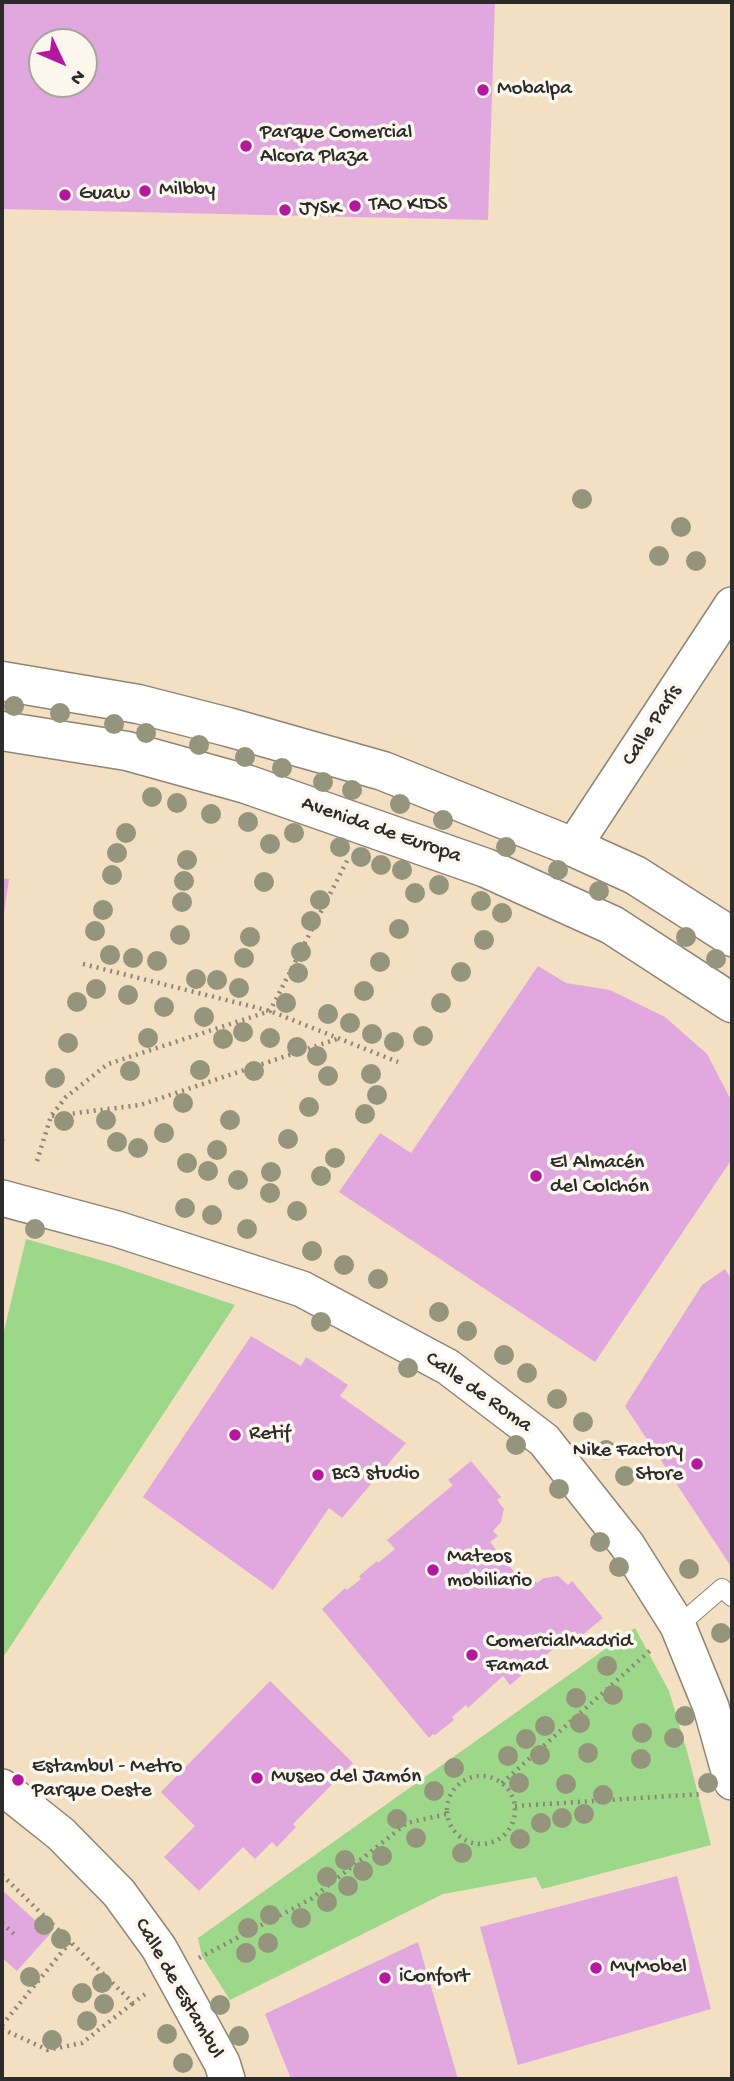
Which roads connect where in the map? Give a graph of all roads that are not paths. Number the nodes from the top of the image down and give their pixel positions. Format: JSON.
{"nodes":[{"id":1,"x":732,"y":606,"type":"edge"},
{"id":2,"x":2,"y":681,"type":"edge"},
{"id":3,"x":2,"y":731,"type":"edge"},
{"id":4,"x":573,"y":847,"type":"junction"},
{"id":5,"x":732,"y":937,"type":"edge"},
{"id":6,"x":732,"y":1003,"type":"edge"},
{"id":7,"x":2,"y":1198,"type":"edge"},
{"id":8,"x":732,"y":1597,"type":"edge"},
{"id":9,"x":666,"y":1636,"type":"junction"},
{"id":10,"x":2,"y":1787,"type":"edge"},
{"id":11,"x":719,"y":1788,"type":"edge"},
{"id":12,"x":227,"y":2079,"type":"edge"}],
"edges":[{"from":1,"to":4,"type":"street","name":"Calle París"},
{"from":2,"to":4,"type":"street"},
{"from":3,"to":6,"type":"street","name":"Avenida de Europa"},
{"from":4,"to":5,"type":"street"},
{"from":7,"to":9,"type":"street","name":"Calle de Roma"},
{"from":8,"to":9,"type":"lane"},
{"from":9,"to":11,"type":"street","name":"Calle de Roma"},
{"from":10,"to":12,"type":"street","name":"Calle de Estambul"}]}
